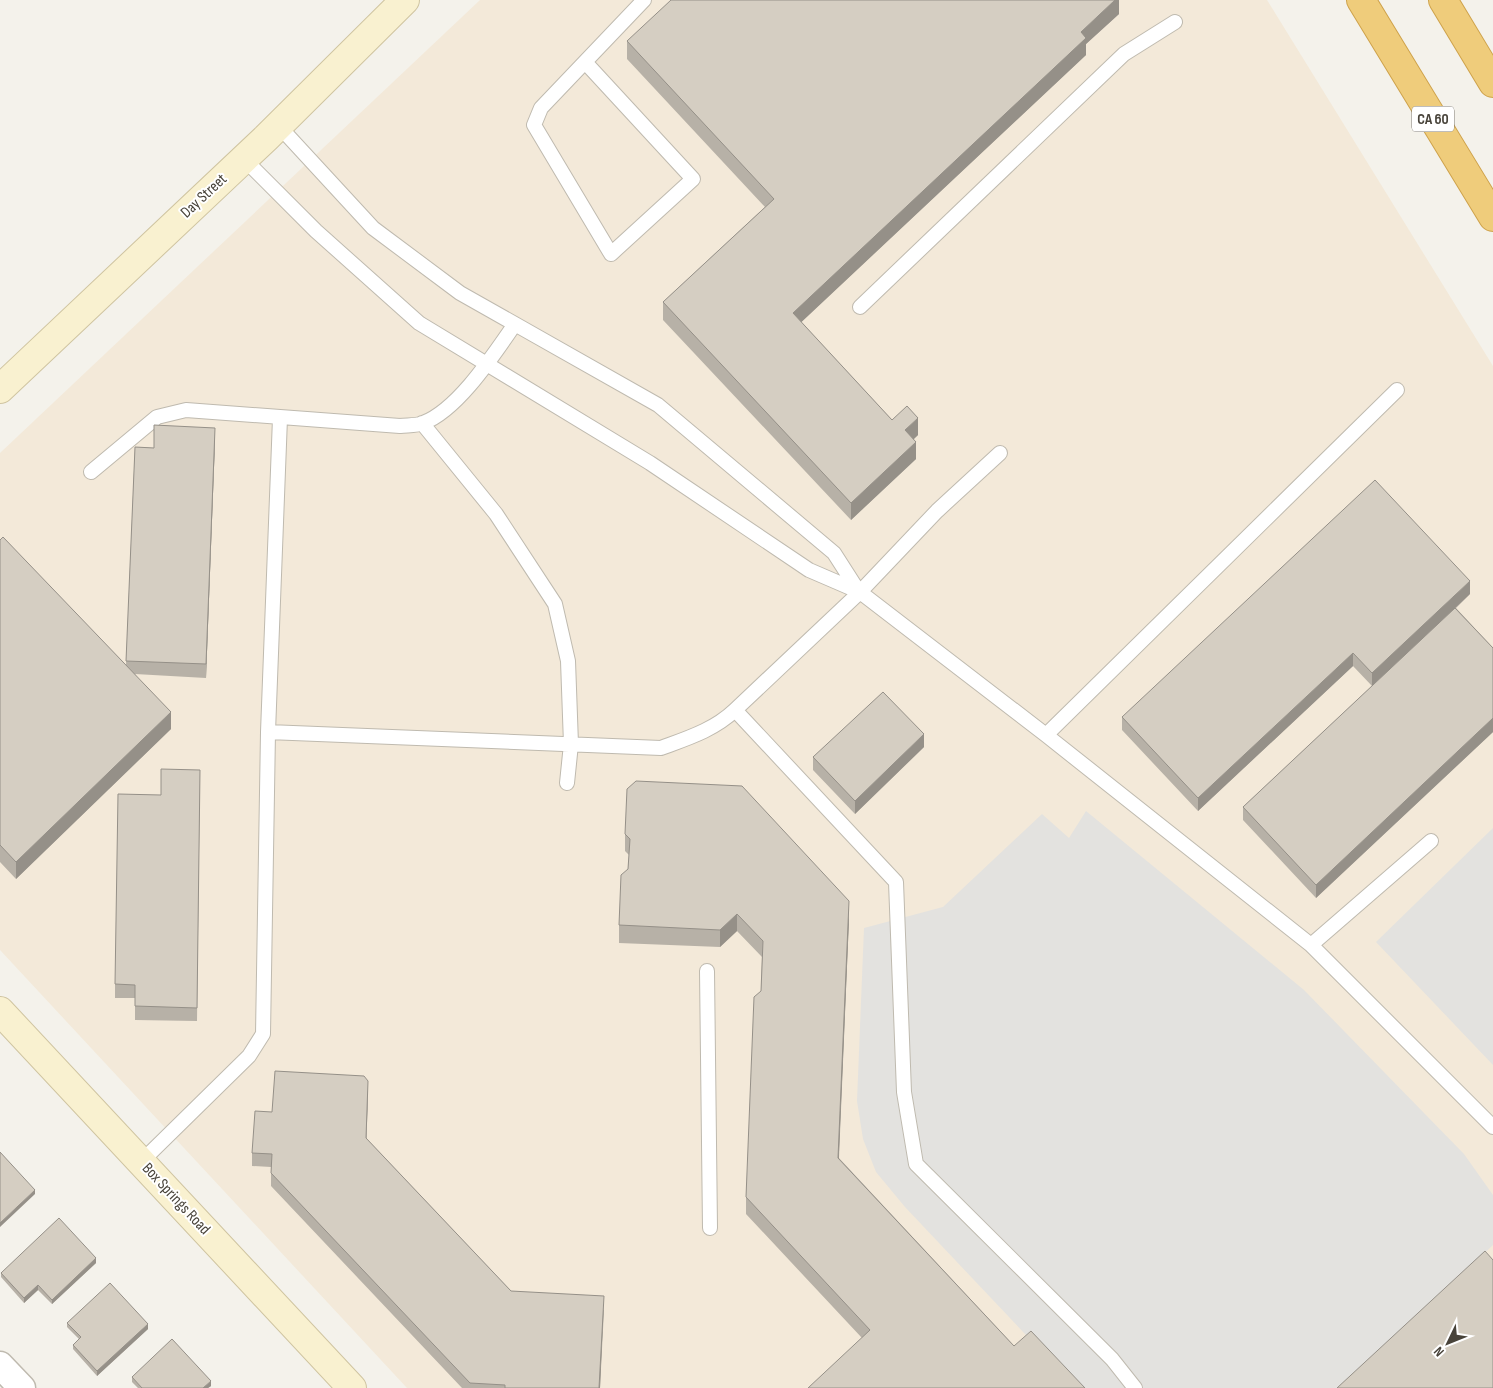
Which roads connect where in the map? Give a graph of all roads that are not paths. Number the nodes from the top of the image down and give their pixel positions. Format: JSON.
{"nodes":[{"id":1,"x":405,"y":0,"type":"edge"},
{"id":2,"x":644,"y":0,"type":"edge"},
{"id":3,"x":1361,"y":0,"type":"edge"},
{"id":4,"x":1443,"y":0,"type":"edge"},
{"id":5,"x":1175,"y":22,"type":"dead end"},
{"id":6,"x":585,"y":62,"type":"junction"},
{"id":7,"x":1493,"y":83,"type":"edge"},
{"id":8,"x":278,"y":126,"type":"junction"},
{"id":9,"x":244,"y":158,"type":"junction"},
{"id":10,"x":1493,"y":216,"type":"edge"},
{"id":11,"x":860,"y":307,"type":"dead end"},
{"id":12,"x":515,"y":324,"type":"junction"},
{"id":13,"x":486,"y":364,"type":"junction"},
{"id":14,"x":0,"y":389,"type":"edge"},
{"id":15,"x":1397,"y":390,"type":"dead end"},
{"id":16,"x":280,"y":418,"type":"junction"},
{"id":17,"x":422,"y":424,"type":"junction"},
{"id":18,"x":1000,"y":453,"type":"dead end"},
{"id":19,"x":91,"y":472,"type":"dead end"},
{"id":20,"x":860,"y":592,"type":"junction"},
{"id":21,"x":735,"y":710,"type":"junction"},
{"id":22,"x":268,"y":732,"type":"junction"},
{"id":23,"x":1046,"y":735,"type":"junction"},
{"id":24,"x":571,"y":744,"type":"junction"},
{"id":25,"x":567,"y":783,"type":"dead end"},
{"id":26,"x":1431,"y":841,"type":"dead end"},
{"id":27,"x":1311,"y":945,"type":"junction"},
{"id":28,"x":707,"y":970,"type":"dead end"},
{"id":29,"x":0,"y":1011,"type":"edge"},
{"id":30,"x":1493,"y":1127,"type":"edge"},
{"id":31,"x":141,"y":1162,"type":"junction"},
{"id":32,"x":710,"y":1228,"type":"dead end"},
{"id":33,"x":0,"y":1365,"type":"edge"},
{"id":34,"x":22,"y":1388,"type":"edge"},
{"id":35,"x":352,"y":1388,"type":"edge"},
{"id":36,"x":1135,"y":1388,"type":"edge"}],
"edges":[{"from":1,"to":8,"type":"main road","name":"Day Street"},
{"from":2,"to":6,"type":"lane"},
{"from":3,"to":10,"type":"highway","number":"CA 60"},
{"from":4,"to":7,"type":"highway"},
{"from":5,"to":11,"type":"lane"},
{"from":6,"to":6,"type":"lane"},
{"from":8,"to":9,"type":"main road","name":"Day Street"},
{"from":8,"to":12,"type":"lane"},
{"from":9,"to":13,"type":"lane"},
{"from":9,"to":14,"type":"main road","name":"Day Street"},
{"from":12,"to":13,"type":"lane"},
{"from":12,"to":20,"type":"lane"},
{"from":13,"to":17,"type":"lane"},
{"from":13,"to":20,"type":"lane"},
{"from":15,"to":23,"type":"lane"},
{"from":16,"to":17,"type":"lane"},
{"from":16,"to":19,"type":"lane"},
{"from":16,"to":22,"type":"lane"},
{"from":17,"to":24,"type":"lane"},
{"from":18,"to":20,"type":"lane"},
{"from":20,"to":21,"type":"lane"},
{"from":20,"to":23,"type":"lane"},
{"from":21,"to":24,"type":"lane"},
{"from":21,"to":36,"type":"lane"},
{"from":22,"to":24,"type":"lane"},
{"from":22,"to":31,"type":"lane"},
{"from":23,"to":27,"type":"lane"},
{"from":24,"to":25,"type":"lane"},
{"from":26,"to":27,"type":"lane"},
{"from":27,"to":30,"type":"lane"},
{"from":28,"to":32,"type":"lane"},
{"from":29,"to":31,"type":"main road","name":"Box Springs Road"},
{"from":31,"to":35,"type":"main road","name":"Box Springs Road"},
{"from":33,"to":34,"type":"street"}]}
